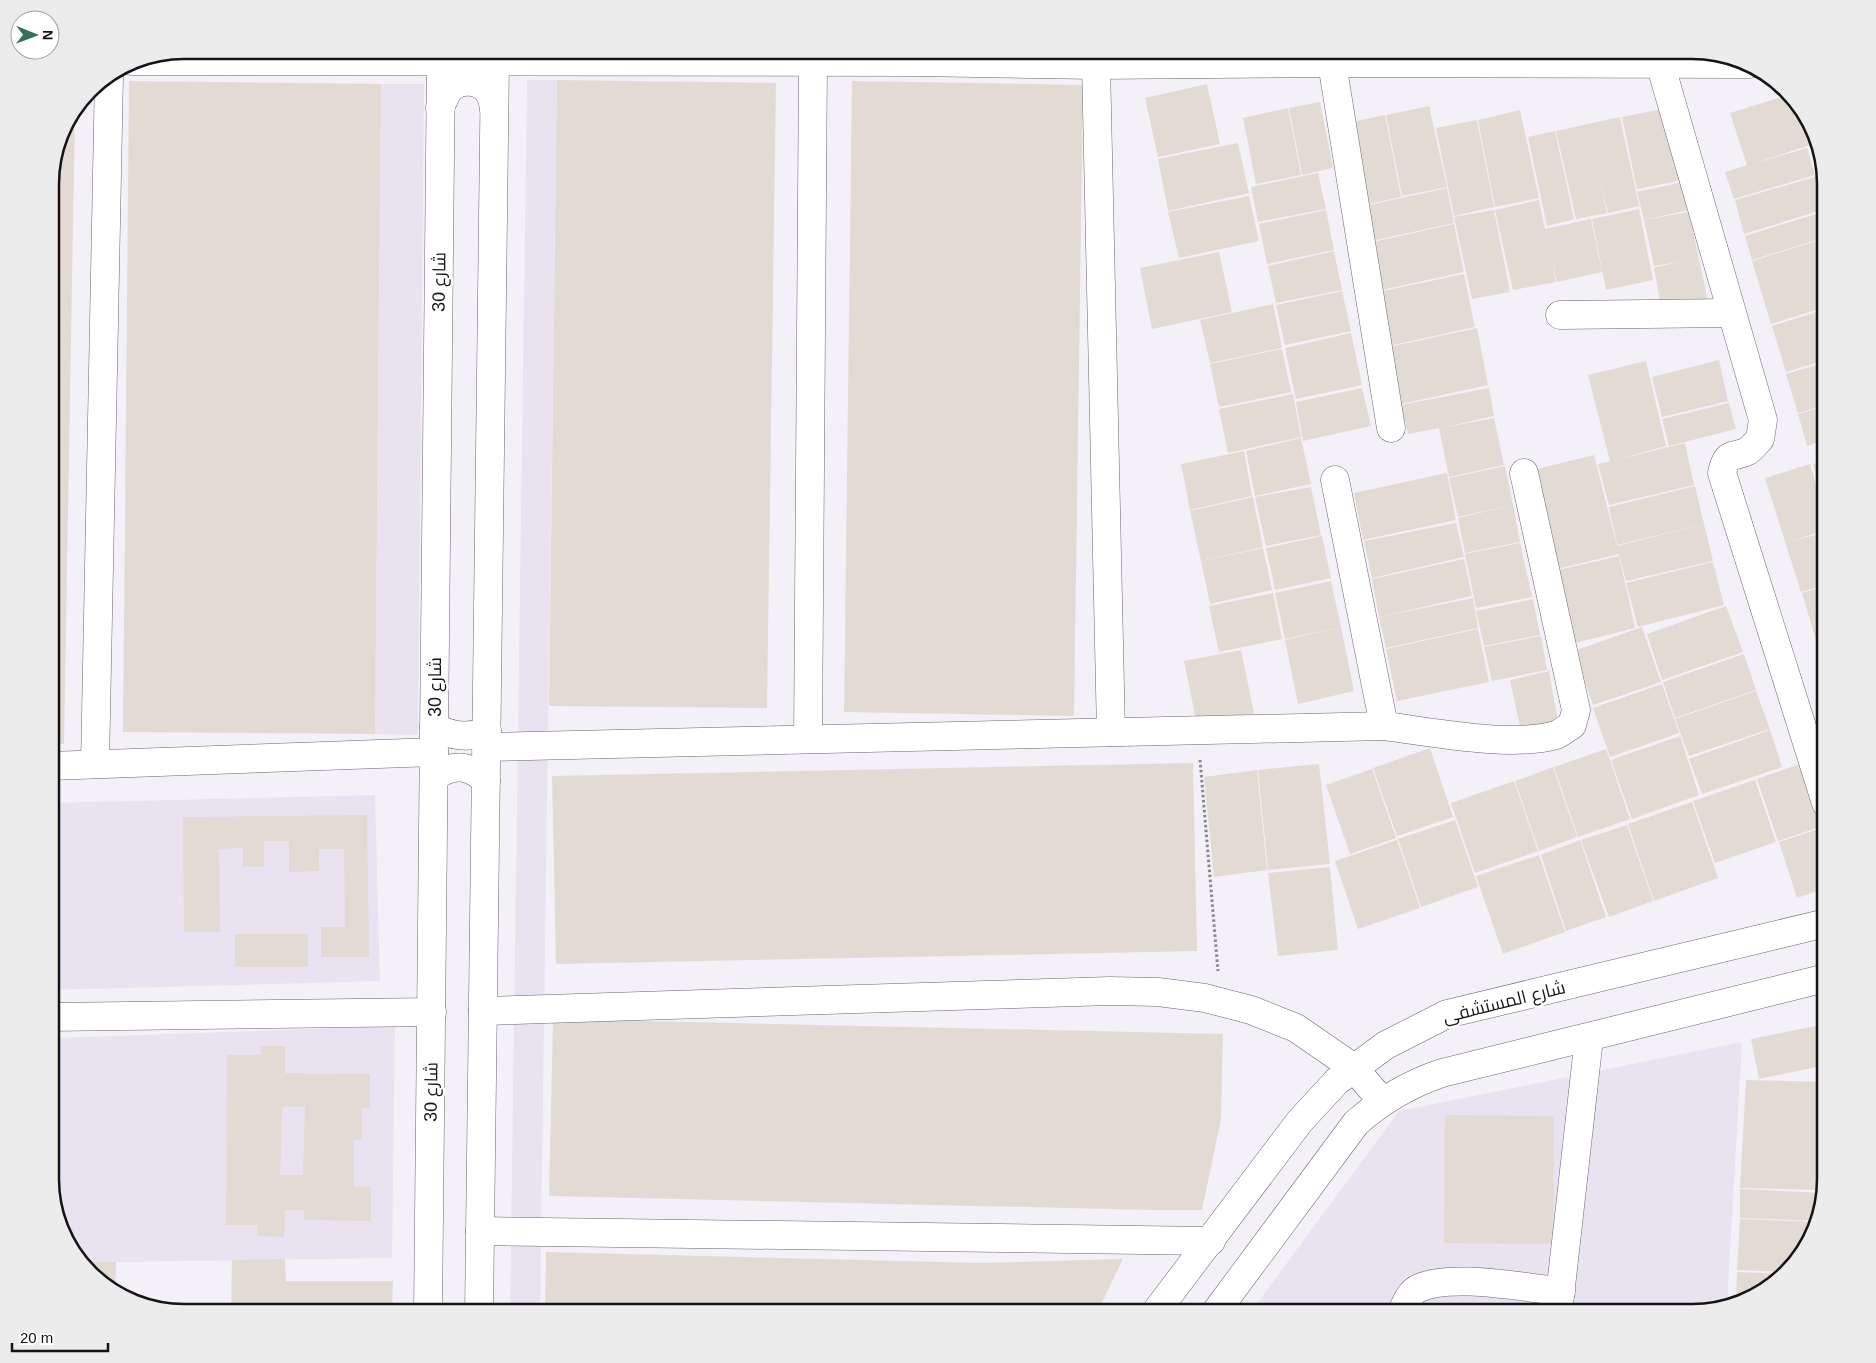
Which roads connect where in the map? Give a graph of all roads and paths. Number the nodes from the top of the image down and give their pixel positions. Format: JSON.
{"nodes":[{"id":1,"x":564,"y":59,"type":"edge"},
{"id":2,"x":741,"y":59,"type":"edge"},
{"id":3,"x":873,"y":59,"type":"edge"},
{"id":4,"x":987,"y":59,"type":"edge"},
{"id":5,"x":1502,"y":59,"type":"edge"},
{"id":6,"x":1611,"y":59,"type":"edge"},
{"id":7,"x":166,"y":60,"type":"edge"},
{"id":8,"x":441,"y":61,"type":"junction"},
{"id":9,"x":494,"y":61,"type":"junction"},
{"id":10,"x":813,"y":62,"type":"junction"},
{"id":11,"x":1332,"y":63,"type":"junction"},
{"id":12,"x":1660,"y":63,"type":"junction"},
{"id":13,"x":1728,"y":64,"type":"edge"},
{"id":14,"x":1096,"y":65,"type":"junction"},
{"id":15,"x":109,"y":83,"type":"edge"},
{"id":16,"x":440,"y":108,"type":"junction"},
{"id":17,"x":494,"y":109,"type":"junction"},
{"id":18,"x":1732,"y":313,"type":"junction"},
{"id":19,"x":1560,"y":315,"type":"dead end"},
{"id":20,"x":1392,"y":428,"type":"dead end"},
{"id":21,"x":1524,"y":473,"type":"dead end"},
{"id":22,"x":1335,"y":480,"type":"dead end"},
{"id":23,"x":1384,"y":726,"type":"junction"},
{"id":24,"x":1197,"y":730,"type":"junction"},
{"id":25,"x":1112,"y":732,"type":"junction"},
{"id":26,"x":486,"y":739,"type":"junction"},
{"id":27,"x":808,"y":739,"type":"junction"},
{"id":28,"x":434,"y":753,"type":"junction"},
{"id":29,"x":95,"y":764,"type":"junction"},
{"id":30,"x":59,"y":766,"type":"edge"},
{"id":31,"x":1817,"y":774,"type":"edge"},
{"id":32,"x":486,"y":781,"type":"junction"},
{"id":33,"x":1817,"y":925,"type":"edge"},
{"id":34,"x":1817,"y":980,"type":"edge"},
{"id":35,"x":1221,"y":1003,"type":"junction"},
{"id":36,"x":483,"y":1010,"type":"junction"},
{"id":37,"x":432,"y":1012,"type":"junction"},
{"id":38,"x":59,"y":1017,"type":"edge"},
{"id":39,"x":1590,"y":1038,"type":"junction"},
{"id":40,"x":1354,"y":1068,"type":"junction"},
{"id":41,"x":1382,"y":1101,"type":"junction"},
{"id":42,"x":480,"y":1230,"type":"junction"},
{"id":43,"x":1211,"y":1241,"type":"junction"},
{"id":44,"x":1560,"y":1302,"type":"edge"},
{"id":45,"x":428,"y":1304,"type":"edge"},
{"id":46,"x":479,"y":1304,"type":"edge"},
{"id":47,"x":1162,"y":1304,"type":"edge"},
{"id":48,"x":1222,"y":1304,"type":"edge"},
{"id":49,"x":1405,"y":1304,"type":"edge"}],
"edges":[{"from":1,"to":9,"type":"street"},
{"from":2,"to":10,"type":"street"},
{"from":3,"to":10,"type":"street"},
{"from":4,"to":14,"type":"street"},
{"from":5,"to":11,"type":"street"},
{"from":6,"to":12,"type":"street"},
{"from":7,"to":8,"type":"street"},
{"from":8,"to":9,"type":"street"},
{"from":8,"to":16,"type":"street","name":"شارع 30"},
{"from":9,"to":17,"type":"street"},
{"from":10,"to":27,"type":"street"},
{"from":11,"to":14,"type":"street"},
{"from":11,"to":20,"type":"street"},
{"from":12,"to":13,"type":"street"},
{"from":12,"to":18,"type":"street"},
{"from":14,"to":25,"type":"street"},
{"from":15,"to":29,"type":"street"},
{"from":16,"to":17,"type":"street"},
{"from":16,"to":28,"type":"street","name":"شارع 30"},
{"from":17,"to":26,"type":"street"},
{"from":18,"to":19,"type":"street"},
{"from":18,"to":31,"type":"street"},
{"from":21,"to":23,"type":"street"},
{"from":22,"to":23,"type":"street"},
{"from":23,"to":24,"type":"street"},
{"from":24,"to":25,"type":"street"},
{"from":24,"to":35,"type":"path"},
{"from":25,"to":27,"type":"street"},
{"from":26,"to":27,"type":"street"},
{"from":26,"to":28,"type":"street"},
{"from":26,"to":32,"type":"street"},
{"from":28,"to":29,"type":"street"},
{"from":28,"to":32,"type":"street"},
{"from":28,"to":37,"type":"street","name":"شارع 30"},
{"from":29,"to":30,"type":"street"},
{"from":32,"to":36,"type":"street"},
{"from":33,"to":40,"type":"street","name":"شارع المستشفى"},
{"from":34,"to":39,"type":"street"},
{"from":35,"to":36,"type":"street"},
{"from":35,"to":40,"type":"street"},
{"from":36,"to":42,"type":"street"},
{"from":37,"to":38,"type":"street"},
{"from":37,"to":45,"type":"street","name":"شارع 30"},
{"from":39,"to":41,"type":"street"},
{"from":39,"to":44,"type":"street"},
{"from":40,"to":41,"type":"street"},
{"from":40,"to":43,"type":"street","name":"شارع المستشفى"},
{"from":41,"to":48,"type":"street"},
{"from":42,"to":43,"type":"street"},
{"from":42,"to":46,"type":"street"},
{"from":43,"to":47,"type":"street","name":"شارع المستشفى"},
{"from":44,"to":49,"type":"street"}]}
